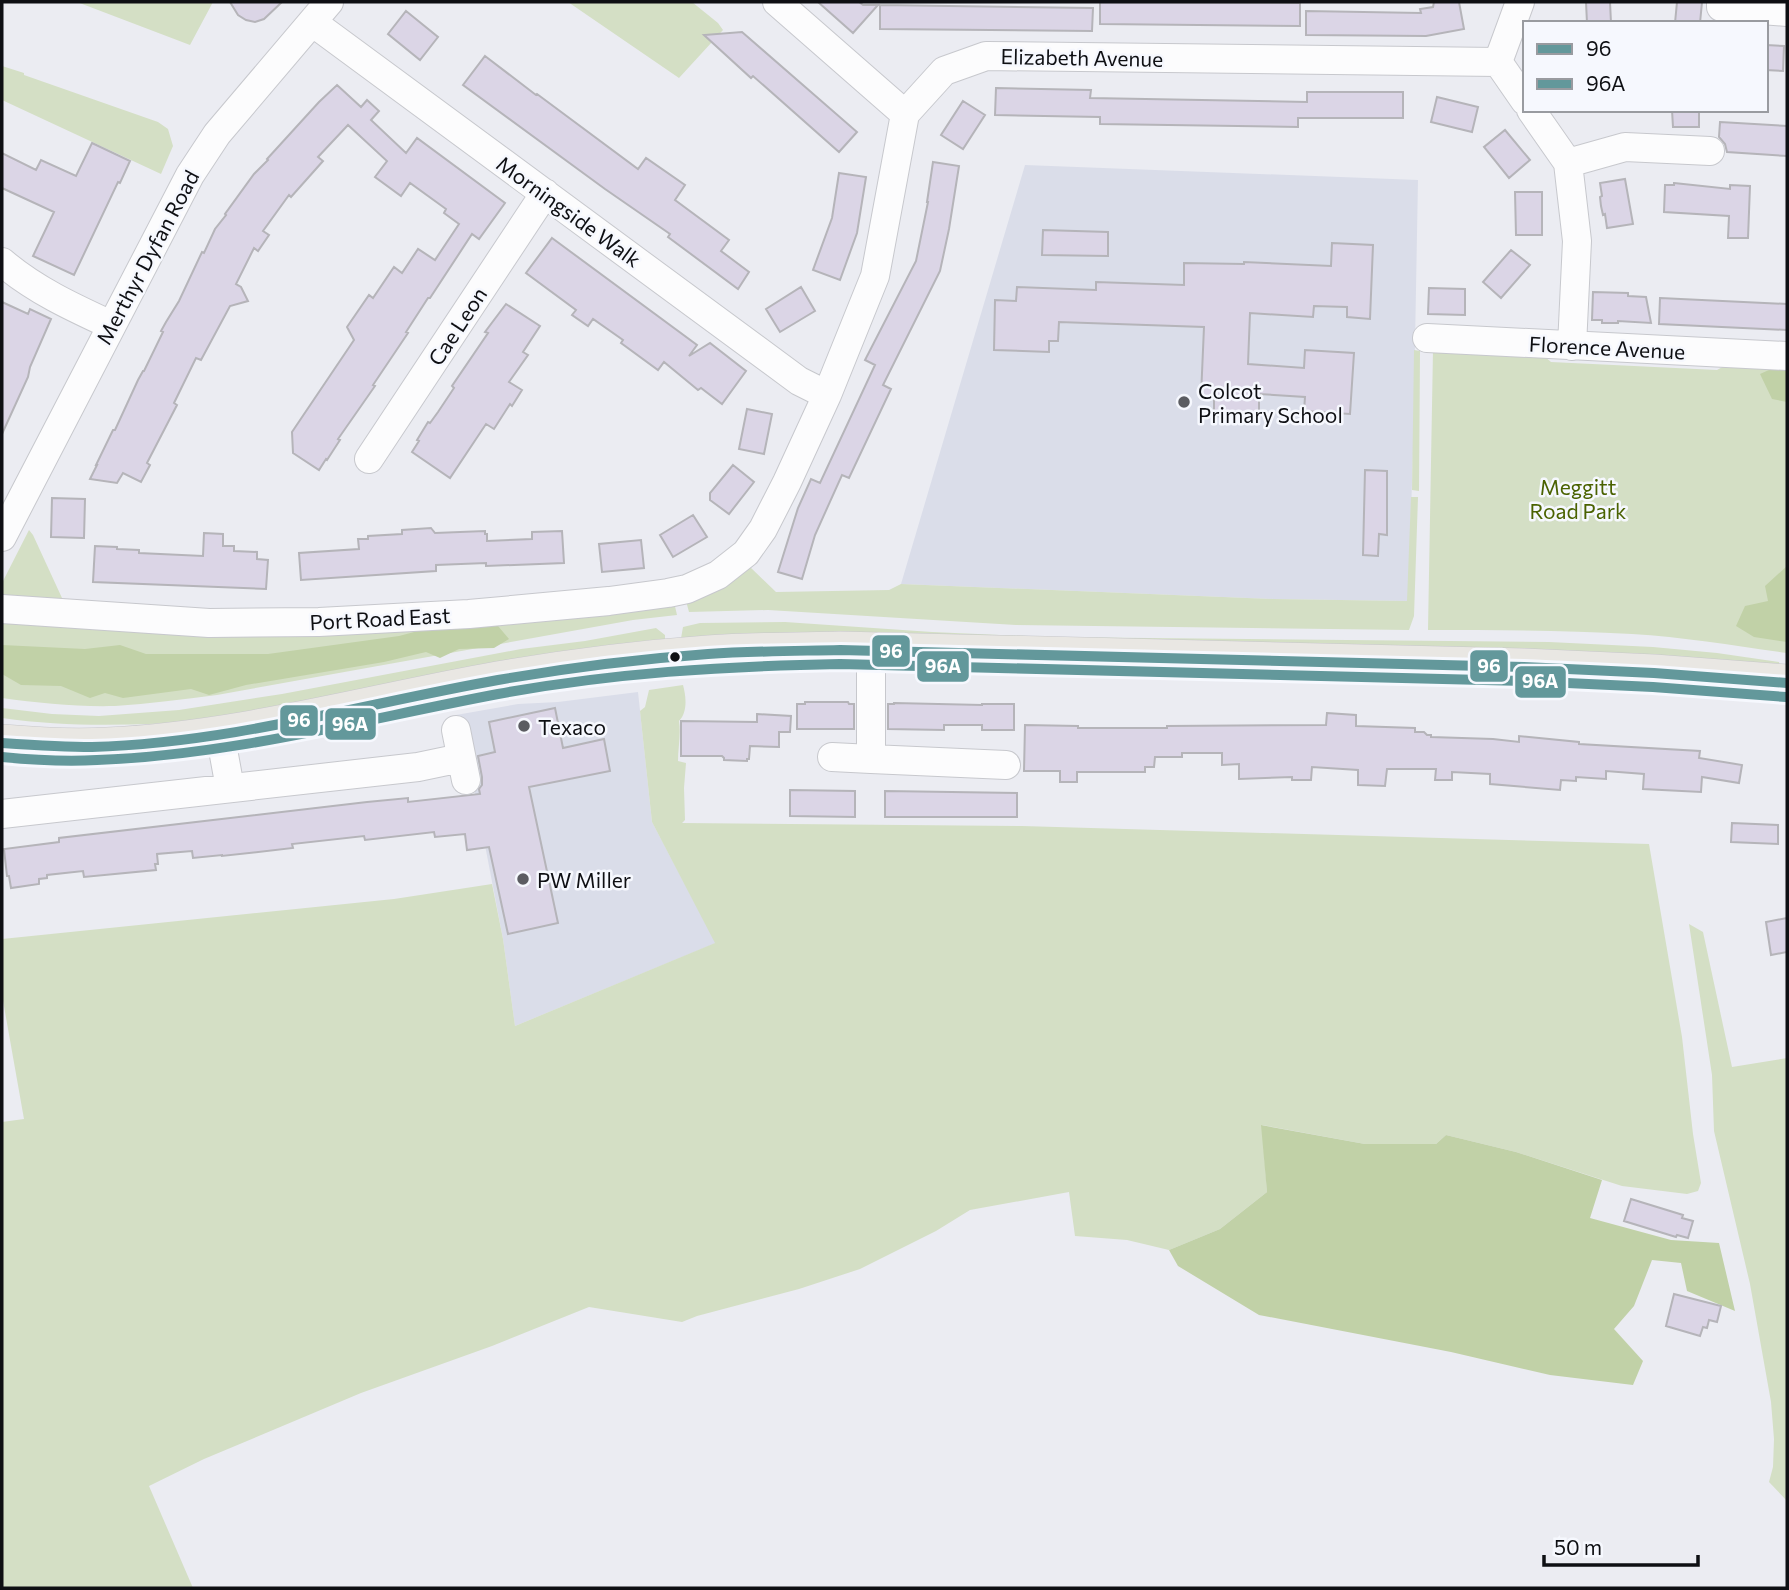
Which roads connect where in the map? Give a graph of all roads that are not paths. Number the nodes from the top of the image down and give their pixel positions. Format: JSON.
{"nodes":[{"id":1,"x":777,"y":2,"type":"edge"},
{"id":2,"x":1521,"y":2,"type":"edge"},
{"id":3,"x":1721,"y":2,"type":"edge"},
{"id":4,"x":321,"y":12,"type":"edge"},
{"id":5,"x":1787,"y":12,"type":"edge"},
{"id":6,"x":1498,"y":62,"type":"junction"},
{"id":7,"x":1523,"y":98,"type":"edge"},
{"id":8,"x":1532,"y":112,"type":"edge"},
{"id":9,"x":905,"y":114,"type":"junction"},
{"id":10,"x":1710,"y":151,"type":"dead end"},
{"id":11,"x":1567,"y":163,"type":"junction"},
{"id":12,"x":545,"y":192,"type":"junction"},
{"id":13,"x":2,"y":262,"type":"edge"},
{"id":14,"x":111,"y":325,"type":"junction"},
{"id":15,"x":1427,"y":338,"type":"dead end"},
{"id":16,"x":1572,"y":346,"type":"junction"},
{"id":17,"x":1787,"y":356,"type":"edge"},
{"id":18,"x":827,"y":395,"type":"junction"},
{"id":19,"x":369,"y":459,"type":"dead end"},
{"id":20,"x":2,"y":537,"type":"edge"},
{"id":21,"x":2,"y":608,"type":"edge"},
{"id":22,"x":871,"y":651,"type":"junction"},
{"id":23,"x":1787,"y":682,"type":"edge"},
{"id":24,"x":456,"y":730,"type":"dead end"},
{"id":25,"x":220,"y":733,"type":"junction"},
{"id":26,"x":2,"y":743,"type":"edge"},
{"id":27,"x":832,"y":757,"type":"dead end"},
{"id":28,"x":993,"y":758,"type":"dead end"},
{"id":29,"x":871,"y":759,"type":"junction"},
{"id":30,"x":230,"y":788,"type":"junction"},
{"id":31,"x":2,"y":814,"type":"edge"}],
"edges":[{"from":1,"to":9,"type":"street"},
{"from":2,"to":6,"type":"street"},
{"from":3,"to":5,"type":"street"},
{"from":4,"to":12,"type":"street","name":"Morningside Walk"},
{"from":4,"to":14,"type":"street","name":"Merthyr Dyfan Road"},
{"from":6,"to":7,"type":"street"},
{"from":6,"to":9,"type":"street","name":"Elizabeth Avenue"},
{"from":8,"to":11,"type":"street"},
{"from":9,"to":18,"type":"street"},
{"from":10,"to":11,"type":"street"},
{"from":11,"to":16,"type":"street"},
{"from":12,"to":18,"type":"street","name":"Morningside Walk"},
{"from":12,"to":19,"type":"street","name":"Cae Leon"},
{"from":13,"to":14,"type":"street"},
{"from":14,"to":20,"type":"street","name":"Merthyr Dyfan Road"},
{"from":15,"to":16,"type":"street","name":"Florence Avenue"},
{"from":16,"to":17,"type":"street","name":"Florence Avenue"},
{"from":18,"to":21,"type":"street","name":"Port Road East"},
{"from":22,"to":23,"type":"main road"},
{"from":22,"to":25,"type":"main road"},
{"from":22,"to":29,"type":"street"},
{"from":24,"to":30,"type":"street"},
{"from":25,"to":26,"type":"main road"},
{"from":25,"to":30,"type":"street"},
{"from":27,"to":29,"type":"street"},
{"from":28,"to":29,"type":"street"},
{"from":30,"to":31,"type":"street"}]}
